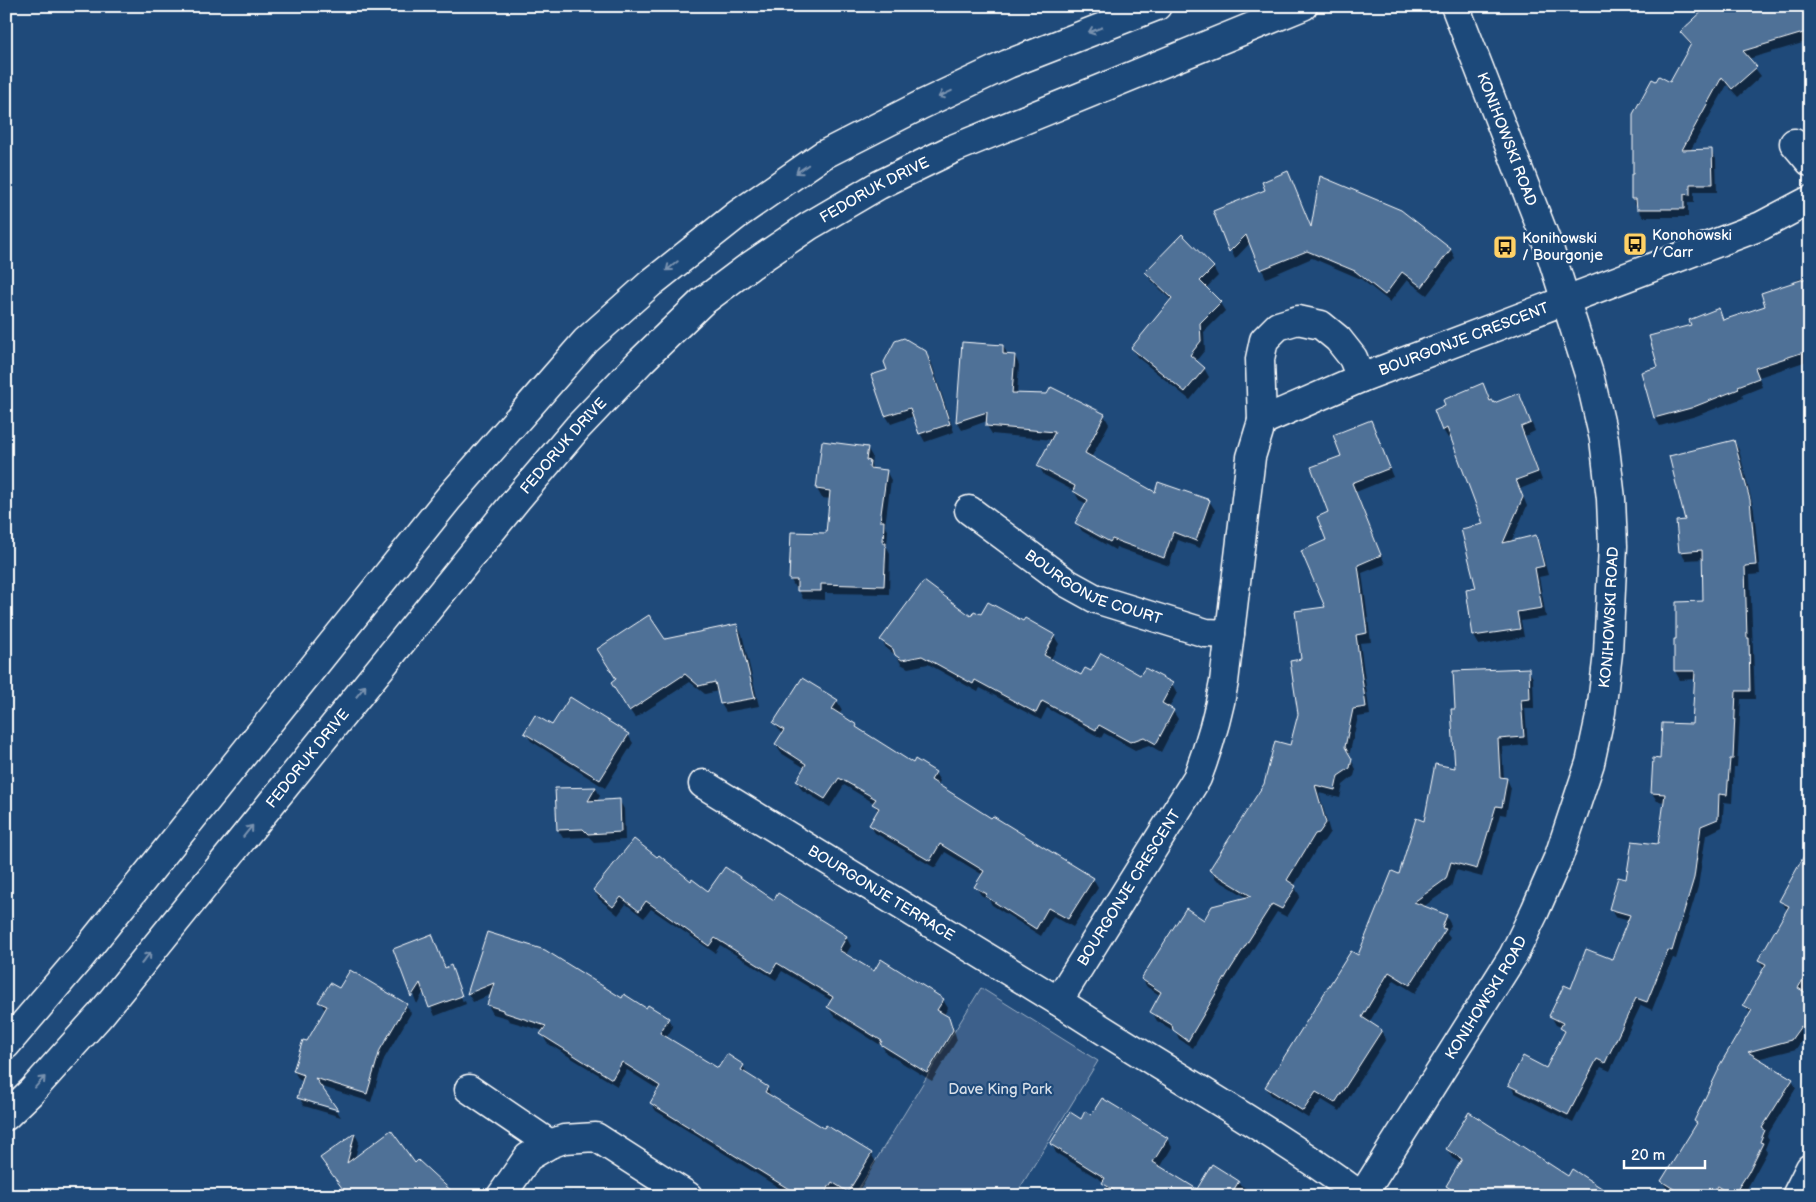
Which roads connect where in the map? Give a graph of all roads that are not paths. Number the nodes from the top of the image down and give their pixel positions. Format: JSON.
{"nodes":[{"id":1,"x":1157,"y":6,"type":"edge"},
{"id":2,"x":1303,"y":6,"type":"edge"},
{"id":3,"x":1455,"y":6,"type":"edge"},
{"id":4,"x":1810,"y":200,"type":"edge"},
{"id":5,"x":1565,"y":301,"type":"junction"},
{"id":6,"x":1361,"y":378,"type":"junction"},
{"id":7,"x":1262,"y":421,"type":"junction"},
{"id":8,"x":969,"y":510,"type":"dead end"},
{"id":9,"x":1230,"y":634,"type":"junction"},
{"id":10,"x":704,"y":784,"type":"dead end"},
{"id":11,"x":1058,"y":1001,"type":"junction"},
{"id":12,"x":6,"y":1045,"type":"edge"},
{"id":13,"x":469,"y":1089,"type":"dead end"},
{"id":14,"x":6,"y":1116,"type":"edge"},
{"id":15,"x":550,"y":1144,"type":"junction"},
{"id":16,"x":1810,"y":1168,"type":"edge"},
{"id":17,"x":501,"y":1196,"type":"edge"},
{"id":18,"x":688,"y":1196,"type":"edge"},
{"id":19,"x":1361,"y":1196,"type":"edge"},
{"id":20,"x":1796,"y":1196,"type":"edge"}],
"edges":[{"from":1,"to":12,"type":"street","one_way":true},
{"from":14,"to":2,"type":"street","name":"FEDORUK DRIVE","one_way":true},
{"from":3,"to":5,"type":"street","name":"KONIHOWSKI ROAD"},
{"from":4,"to":5,"type":"street","name":"BOURGONJE CRESCENT"},
{"from":5,"to":6,"type":"street","name":"BOURGONJE CRESCENT"},
{"from":5,"to":19,"type":"street","name":"KONIHOWSKI ROAD"},
{"from":6,"to":7,"type":"street","name":"BOURGONJE CRESCENT"},
{"from":6,"to":7,"type":"street","name":"BOURGONJE CRESCENT"},
{"from":7,"to":9,"type":"street","name":"BOURGONJE CRESCENT"},
{"from":8,"to":9,"type":"street","name":"BOURGONJE COURT"},
{"from":9,"to":11,"type":"street","name":"BOURGONJE CRESCENT"},
{"from":10,"to":11,"type":"street","name":"BOURGONJE TERRACE"},
{"from":11,"to":19,"type":"street"},
{"from":13,"to":15,"type":"street"},
{"from":15,"to":17,"type":"street"},
{"from":15,"to":18,"type":"street"},
{"from":16,"to":20,"type":"street"}]}
